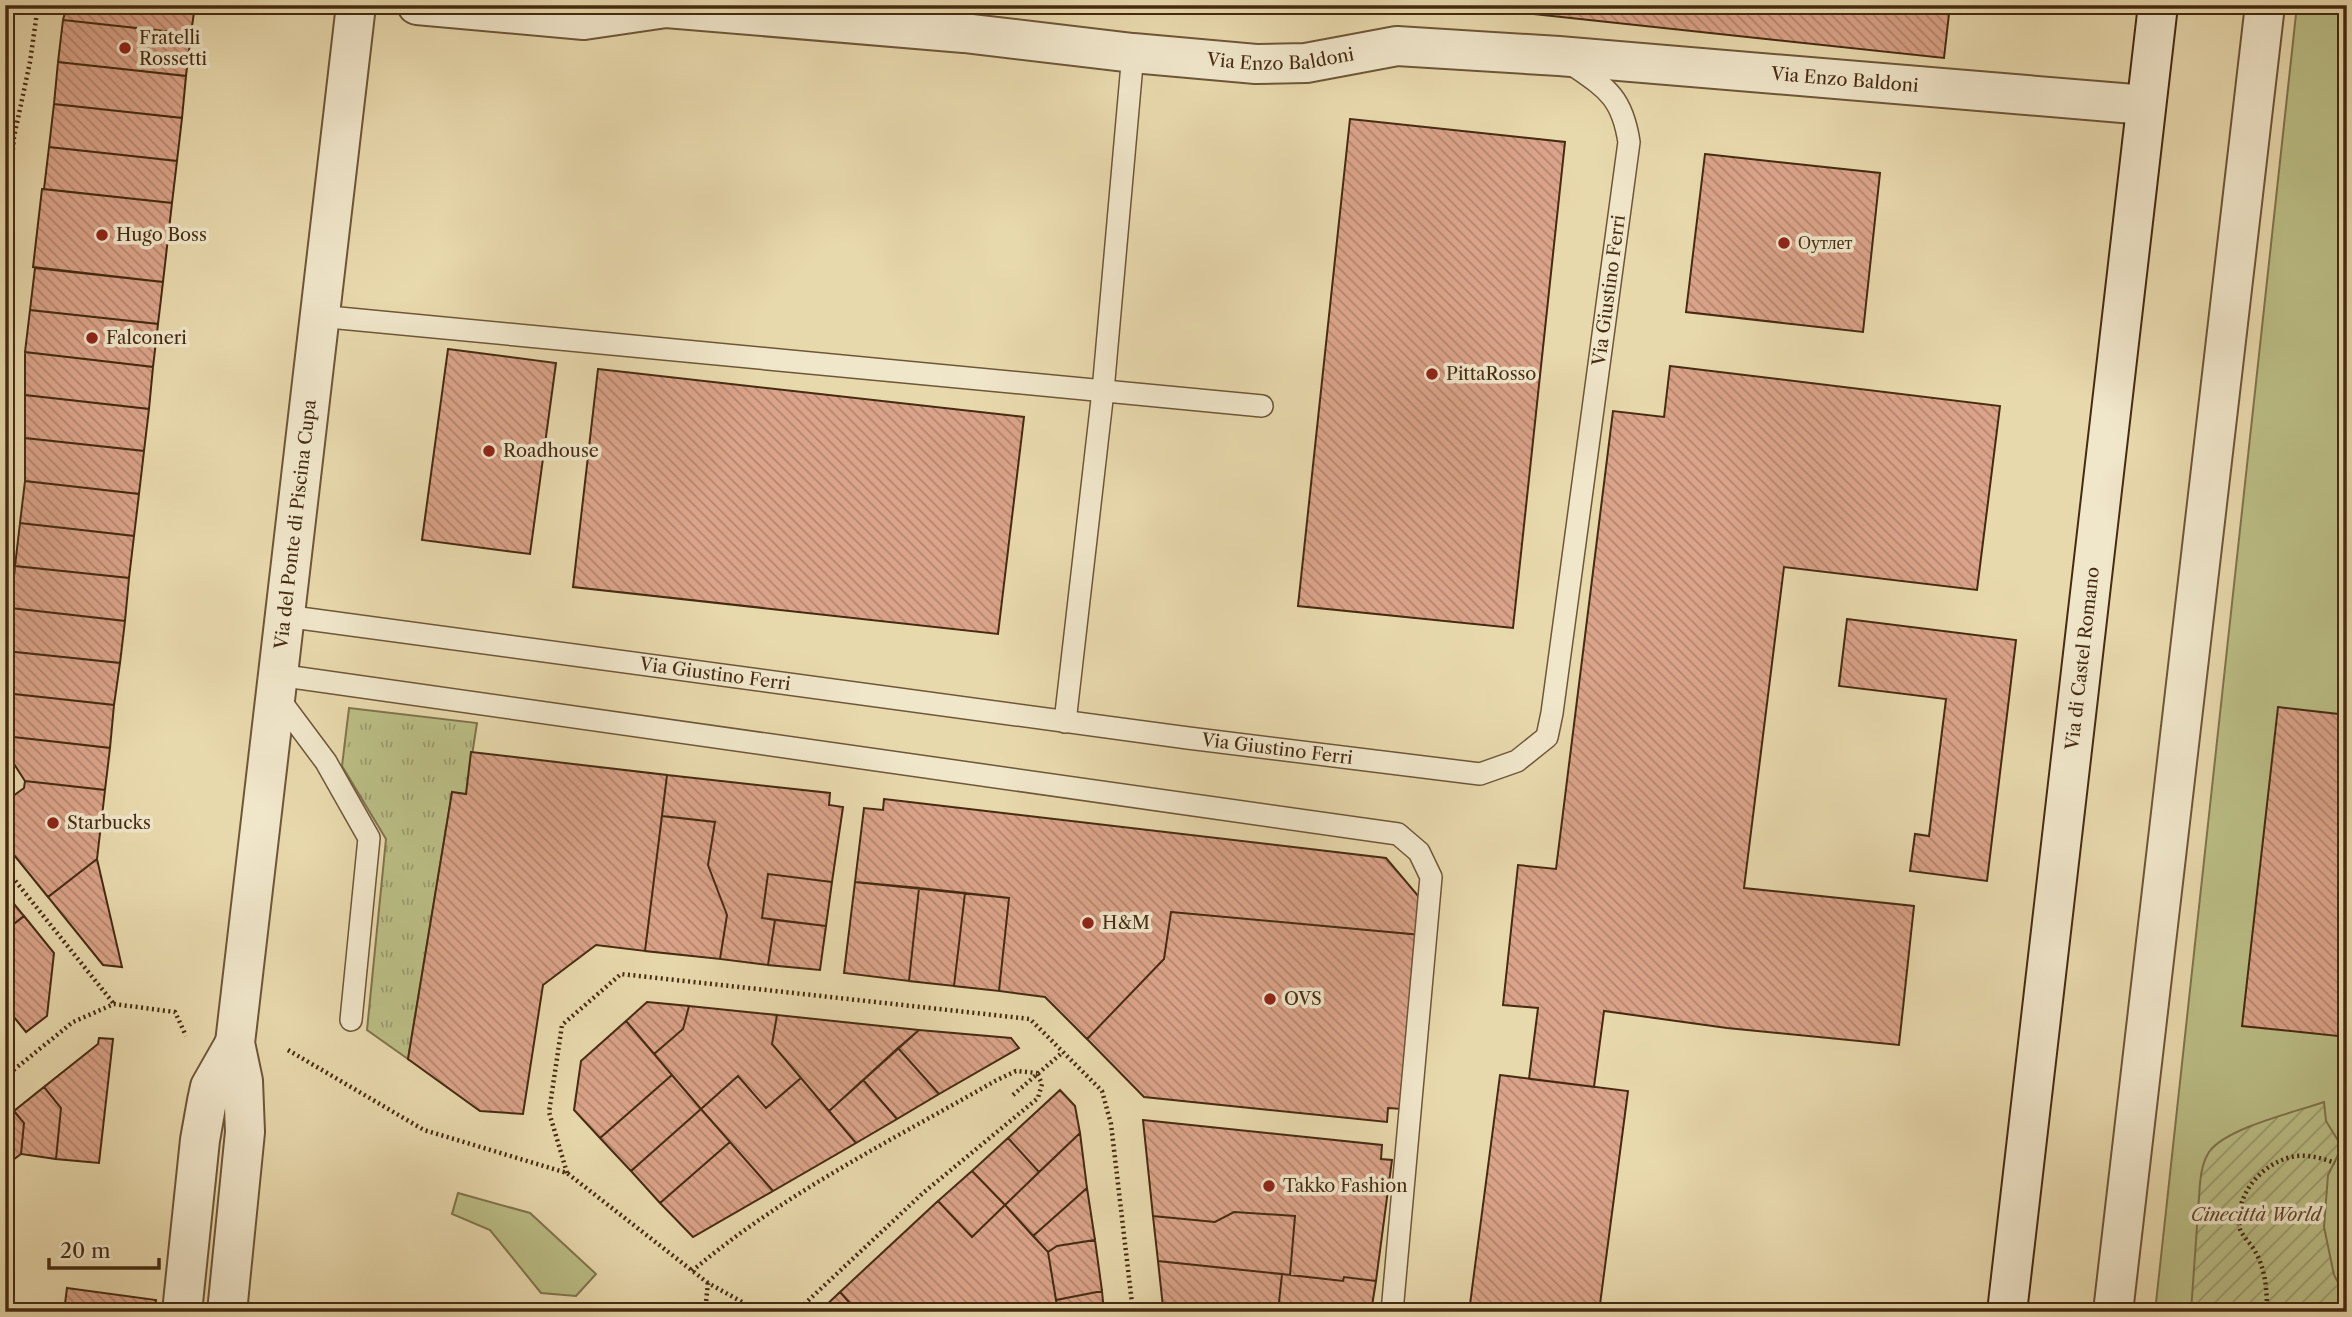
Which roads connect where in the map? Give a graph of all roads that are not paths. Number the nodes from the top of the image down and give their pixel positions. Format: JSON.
{"nodes":[{"id":1,"x":356,"y":5,"type":"edge"},
{"id":2,"x":417,"y":5,"type":"edge"},
{"id":3,"x":2158,"y":5,"type":"edge"},
{"id":4,"x":2265,"y":5,"type":"edge"},
{"id":5,"x":1133,"y":53,"type":"junction"},
{"id":6,"x":1559,"y":56,"type":"junction"},
{"id":7,"x":2146,"y":105,"type":"junction"},
{"id":8,"x":318,"y":316,"type":"junction"},
{"id":9,"x":1103,"y":391,"type":"junction"},
{"id":10,"x":1262,"y":407,"type":"dead end"},
{"id":11,"x":285,"y":616,"type":"junction"},
{"id":12,"x":277,"y":685,"type":"junction"},
{"id":13,"x":1065,"y":722,"type":"junction"},
{"id":14,"x":351,"y":1020,"type":"dead end"},
{"id":15,"x":235,"y":1043,"type":"junction"},
{"id":16,"x":182,"y":1312,"type":"edge"},
{"id":17,"x":228,"y":1312,"type":"edge"},
{"id":18,"x":1392,"y":1312,"type":"edge"},
{"id":19,"x":2007,"y":1312,"type":"edge"},
{"id":20,"x":2113,"y":1312,"type":"edge"}],
"edges":[{"from":1,"to":8,"type":"street","name":"Via del Ponte di Piscina Cupa"},
{"from":2,"to":5,"type":"street","name":"Via Enzo Baldoni"},
{"from":3,"to":7,"type":"street","name":"Via di Castel Romano"},
{"from":4,"to":20,"type":"street"},
{"from":5,"to":6,"type":"street","name":"Via Enzo Baldoni"},
{"from":5,"to":9,"type":"lane"},
{"from":6,"to":7,"type":"street","name":"Via Enzo Baldoni"},
{"from":6,"to":13,"type":"lane","name":"Via Giustino Ferri"},
{"from":7,"to":19,"type":"street","name":"Via di Castel Romano"},
{"from":8,"to":9,"type":"lane"},
{"from":8,"to":11,"type":"street","name":"Via del Ponte di Piscina Cupa"},
{"from":9,"to":10,"type":"lane"},
{"from":9,"to":13,"type":"lane"},
{"from":11,"to":12,"type":"street","name":"Via del Ponte di Piscina Cupa"},
{"from":11,"to":13,"type":"lane","name":"Via Giustino Ferri"},
{"from":12,"to":14,"type":"lane"},
{"from":12,"to":15,"type":"street","name":"Via del Ponte di Piscina Cupa"},
{"from":12,"to":18,"type":"lane"},
{"from":15,"to":16,"type":"street","name":"Via del Ponte di Piscina Cupa"},
{"from":15,"to":17,"type":"street","name":"Via del Ponte di Piscina Cupa"}]}
